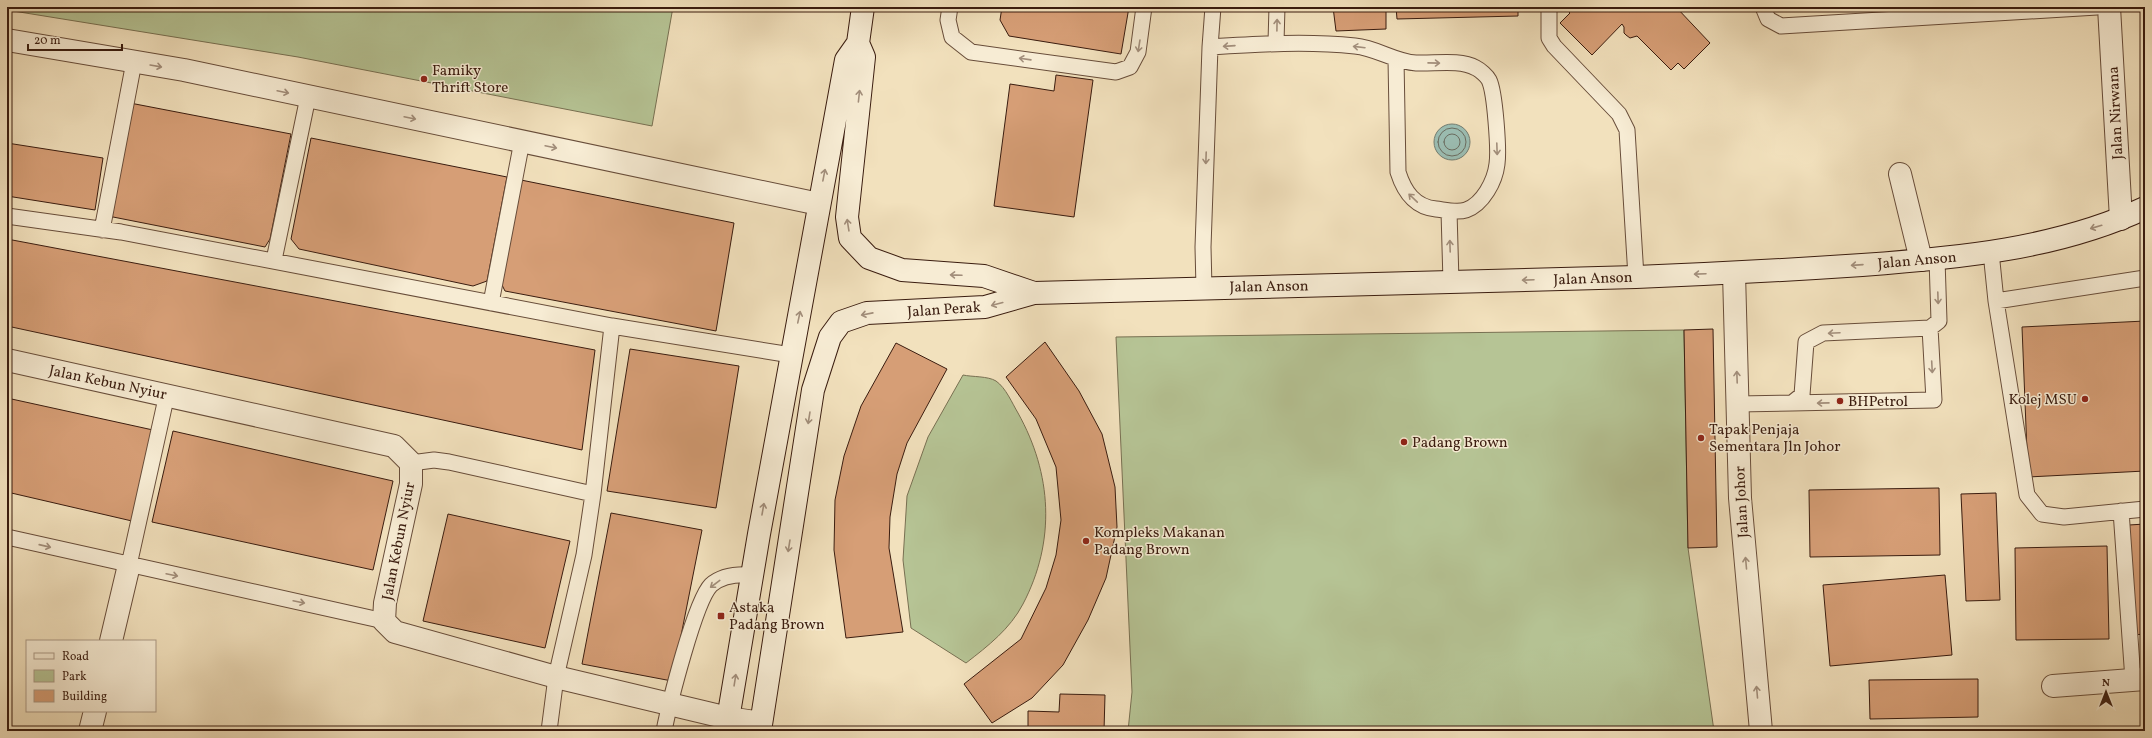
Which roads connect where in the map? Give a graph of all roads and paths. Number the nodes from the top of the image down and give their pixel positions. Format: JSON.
{"nodes":[{"id":1,"x":863,"y":7,"type":"edge"},
{"id":2,"x":950,"y":7,"type":"edge"},
{"id":3,"x":1144,"y":7,"type":"edge"},
{"id":4,"x":1213,"y":7,"type":"edge"},
{"id":5,"x":1277,"y":7,"type":"edge"},
{"id":6,"x":1549,"y":7,"type":"edge"},
{"id":7,"x":1763,"y":7,"type":"edge"},
{"id":8,"x":2097,"y":7,"type":"edge"},
{"id":9,"x":2109,"y":7,"type":"edge"},
{"id":10,"x":7,"y":40,"type":"edge"},
{"id":11,"x":1276,"y":42,"type":"junction"},
{"id":12,"x":858,"y":43,"type":"junction"},
{"id":13,"x":1210,"y":47,"type":"junction"},
{"id":14,"x":1396,"y":59,"type":"junction"},
{"id":15,"x":134,"y":62,"type":"junction"},
{"id":16,"x":308,"y":97,"type":"junction"},
{"id":17,"x":522,"y":141,"type":"junction"},
{"id":18,"x":1900,"y":174,"type":"dead end"},
{"id":19,"x":819,"y":204,"type":"junction"},
{"id":20,"x":2145,"y":208,"type":"edge"},
{"id":21,"x":1449,"y":211,"type":"junction"},
{"id":22,"x":7,"y":216,"type":"edge"},
{"id":23,"x":2121,"y":219,"type":"junction"},
{"id":24,"x":102,"y":230,"type":"junction"},
{"id":25,"x":1991,"y":252,"type":"junction"},
{"id":26,"x":274,"y":260,"type":"junction"},
{"id":27,"x":1929,"y":260,"type":"junction"},
{"id":28,"x":1734,"y":273,"type":"junction"},
{"id":29,"x":1636,"y":277,"type":"junction"},
{"id":30,"x":2145,"y":278,"type":"edge"},
{"id":31,"x":1451,"y":282,"type":"junction"},
{"id":32,"x":1204,"y":288,"type":"junction"},
{"id":33,"x":1034,"y":293,"type":"junction"},
{"id":34,"x":1996,"y":301,"type":"junction"},
{"id":35,"x":491,"y":303,"type":"junction"},
{"id":36,"x":612,"y":326,"type":"junction"},
{"id":37,"x":1930,"y":328,"type":"junction"},
{"id":38,"x":791,"y":355,"type":"junction"},
{"id":39,"x":7,"y":360,"type":"edge"},
{"id":40,"x":166,"y":394,"type":"junction"},
{"id":41,"x":1792,"y":403,"type":"junction"},
{"id":42,"x":1738,"y":404,"type":"junction"},
{"id":43,"x":411,"y":463,"type":"junction"},
{"id":44,"x":593,"y":494,"type":"junction"},
{"id":45,"x":2145,"y":509,"type":"edge"},
{"id":46,"x":2121,"y":511,"type":"junction"},
{"id":47,"x":7,"y":537,"type":"edge"},
{"id":48,"x":129,"y":565,"type":"junction"},
{"id":49,"x":752,"y":575,"type":"junction"},
{"id":50,"x":384,"y":621,"type":"junction"},
{"id":51,"x":111,"y":640,"type":"edge"},
{"id":52,"x":556,"y":677,"type":"junction"},
{"id":53,"x":2139,"y":679,"type":"edge"},
{"id":54,"x":2053,"y":686,"type":"dead end"},
{"id":55,"x":669,"y":704,"type":"junction"},
{"id":56,"x":95,"y":712,"type":"edge"},
{"id":57,"x":727,"y":725,"type":"edge"},
{"id":58,"x":761,"y":727,"type":"edge"},
{"id":59,"x":90,"y":731,"type":"edge"},
{"id":60,"x":549,"y":731,"type":"edge"},
{"id":61,"x":664,"y":731,"type":"edge"},
{"id":62,"x":1761,"y":731,"type":"edge"}],
"edges":[{"from":1,"to":12,"type":"main road","name":"Jalan Perak"},
{"from":3,"to":2,"type":"lane","one_way":true},
{"from":4,"to":13,"type":"lane"},
{"from":11,"to":5,"type":"lane","one_way":true},
{"from":6,"to":29,"type":"lane"},
{"from":7,"to":8,"type":"lane"},
{"from":9,"to":23,"type":"main road","name":"Jalan Nirwana"},
{"from":10,"to":15,"type":"main road"},
{"from":11,"to":13,"type":"lane","one_way":true},
{"from":14,"to":11,"type":"lane","one_way":true},
{"from":19,"to":12,"type":"main road","name":"Jalan Perak","one_way":true},
{"from":33,"to":12,"type":"main road","name":"Jalan Perak","one_way":true},
{"from":13,"to":32,"type":"lane","one_way":true},
{"from":21,"to":14,"type":"lane","one_way":true},
{"from":14,"to":21,"type":"lane","one_way":true},
{"from":15,"to":16,"type":"main road","one_way":true},
{"from":15,"to":24,"type":"lane"},
{"from":16,"to":17,"type":"main road","one_way":true},
{"from":16,"to":26,"type":"lane"},
{"from":17,"to":19,"type":"main road","one_way":true},
{"from":17,"to":35,"type":"lane"},
{"from":18,"to":27,"type":"main road"},
{"from":38,"to":19,"type":"main road","name":"Jalan Perak","one_way":true},
{"from":20,"to":23,"type":"main road","name":"Jalan Anson"},
{"from":31,"to":21,"type":"lane","one_way":true},
{"from":22,"to":24,"type":"lane"},
{"from":23,"to":25,"type":"main road","name":"Jalan Anson","one_way":true},
{"from":24,"to":26,"type":"lane"},
{"from":25,"to":27,"type":"main road","name":"Jalan Anson"},
{"from":25,"to":34,"type":"lane"},
{"from":26,"to":35,"type":"lane"},
{"from":27,"to":28,"type":"main road","name":"Jalan Anson","one_way":true},
{"from":27,"to":37,"type":"lane","one_way":true},
{"from":28,"to":29,"type":"main road","name":"Jalan Anson","one_way":true},
{"from":42,"to":28,"type":"main road","name":"Jalan Johor","one_way":true},
{"from":29,"to":31,"type":"main road","name":"Jalan Anson","one_way":true},
{"from":30,"to":34,"type":"lane"},
{"from":31,"to":32,"type":"main road","name":"Jalan Anson"},
{"from":32,"to":33,"type":"main road","name":"Jalan Anson"},
{"from":33,"to":58,"type":"main road","name":"Jalan Perak","one_way":true},
{"from":34,"to":46,"type":"lane"},
{"from":35,"to":36,"type":"lane"},
{"from":36,"to":38,"type":"lane"},
{"from":36,"to":44,"type":"lane"},
{"from":37,"to":41,"type":"lane","one_way":true},
{"from":37,"to":41,"type":"lane","one_way":true},
{"from":49,"to":38,"type":"main road","name":"Jalan Perak","one_way":true},
{"from":39,"to":40,"type":"main road","name":"Jalan Kebun Nyiur"},
{"from":40,"to":43,"type":"main road","name":"Jalan Kebun Nyiur"},
{"from":40,"to":48,"type":"lane"},
{"from":41,"to":42,"type":"lane"},
{"from":62,"to":42,"type":"main road","name":"Jalan Johor","one_way":true},
{"from":43,"to":44,"type":"lane"},
{"from":43,"to":50,"type":"main road","name":"Jalan Kebun Nyiur"},
{"from":44,"to":52,"type":"lane"},
{"from":45,"to":46,"type":"lane"},
{"from":46,"to":53,"type":"lane"},
{"from":47,"to":48,"type":"lane","one_way":true},
{"from":48,"to":50,"type":"lane","one_way":true},
{"from":48,"to":51,"type":"main road"},
{"from":49,"to":55,"type":"lane","one_way":true},
{"from":57,"to":49,"type":"main road","name":"Jalan Perak","one_way":true},
{"from":50,"to":52,"type":"main road","name":"Jalan Kebun Nyiur"},
{"from":52,"to":55,"type":"main road","name":"Jalan Kebun Nyiur"},
{"from":52,"to":60,"type":"lane"},
{"from":53,"to":54,"type":"main road"},
{"from":55,"to":57,"type":"main road","name":"Jalan Kebun Nyiur"},
{"from":55,"to":61,"type":"lane"},
{"from":56,"to":59,"type":"main road"},
{"from":57,"to":58,"type":"main road","name":"Jalan Kebun Nyiur"}]}
